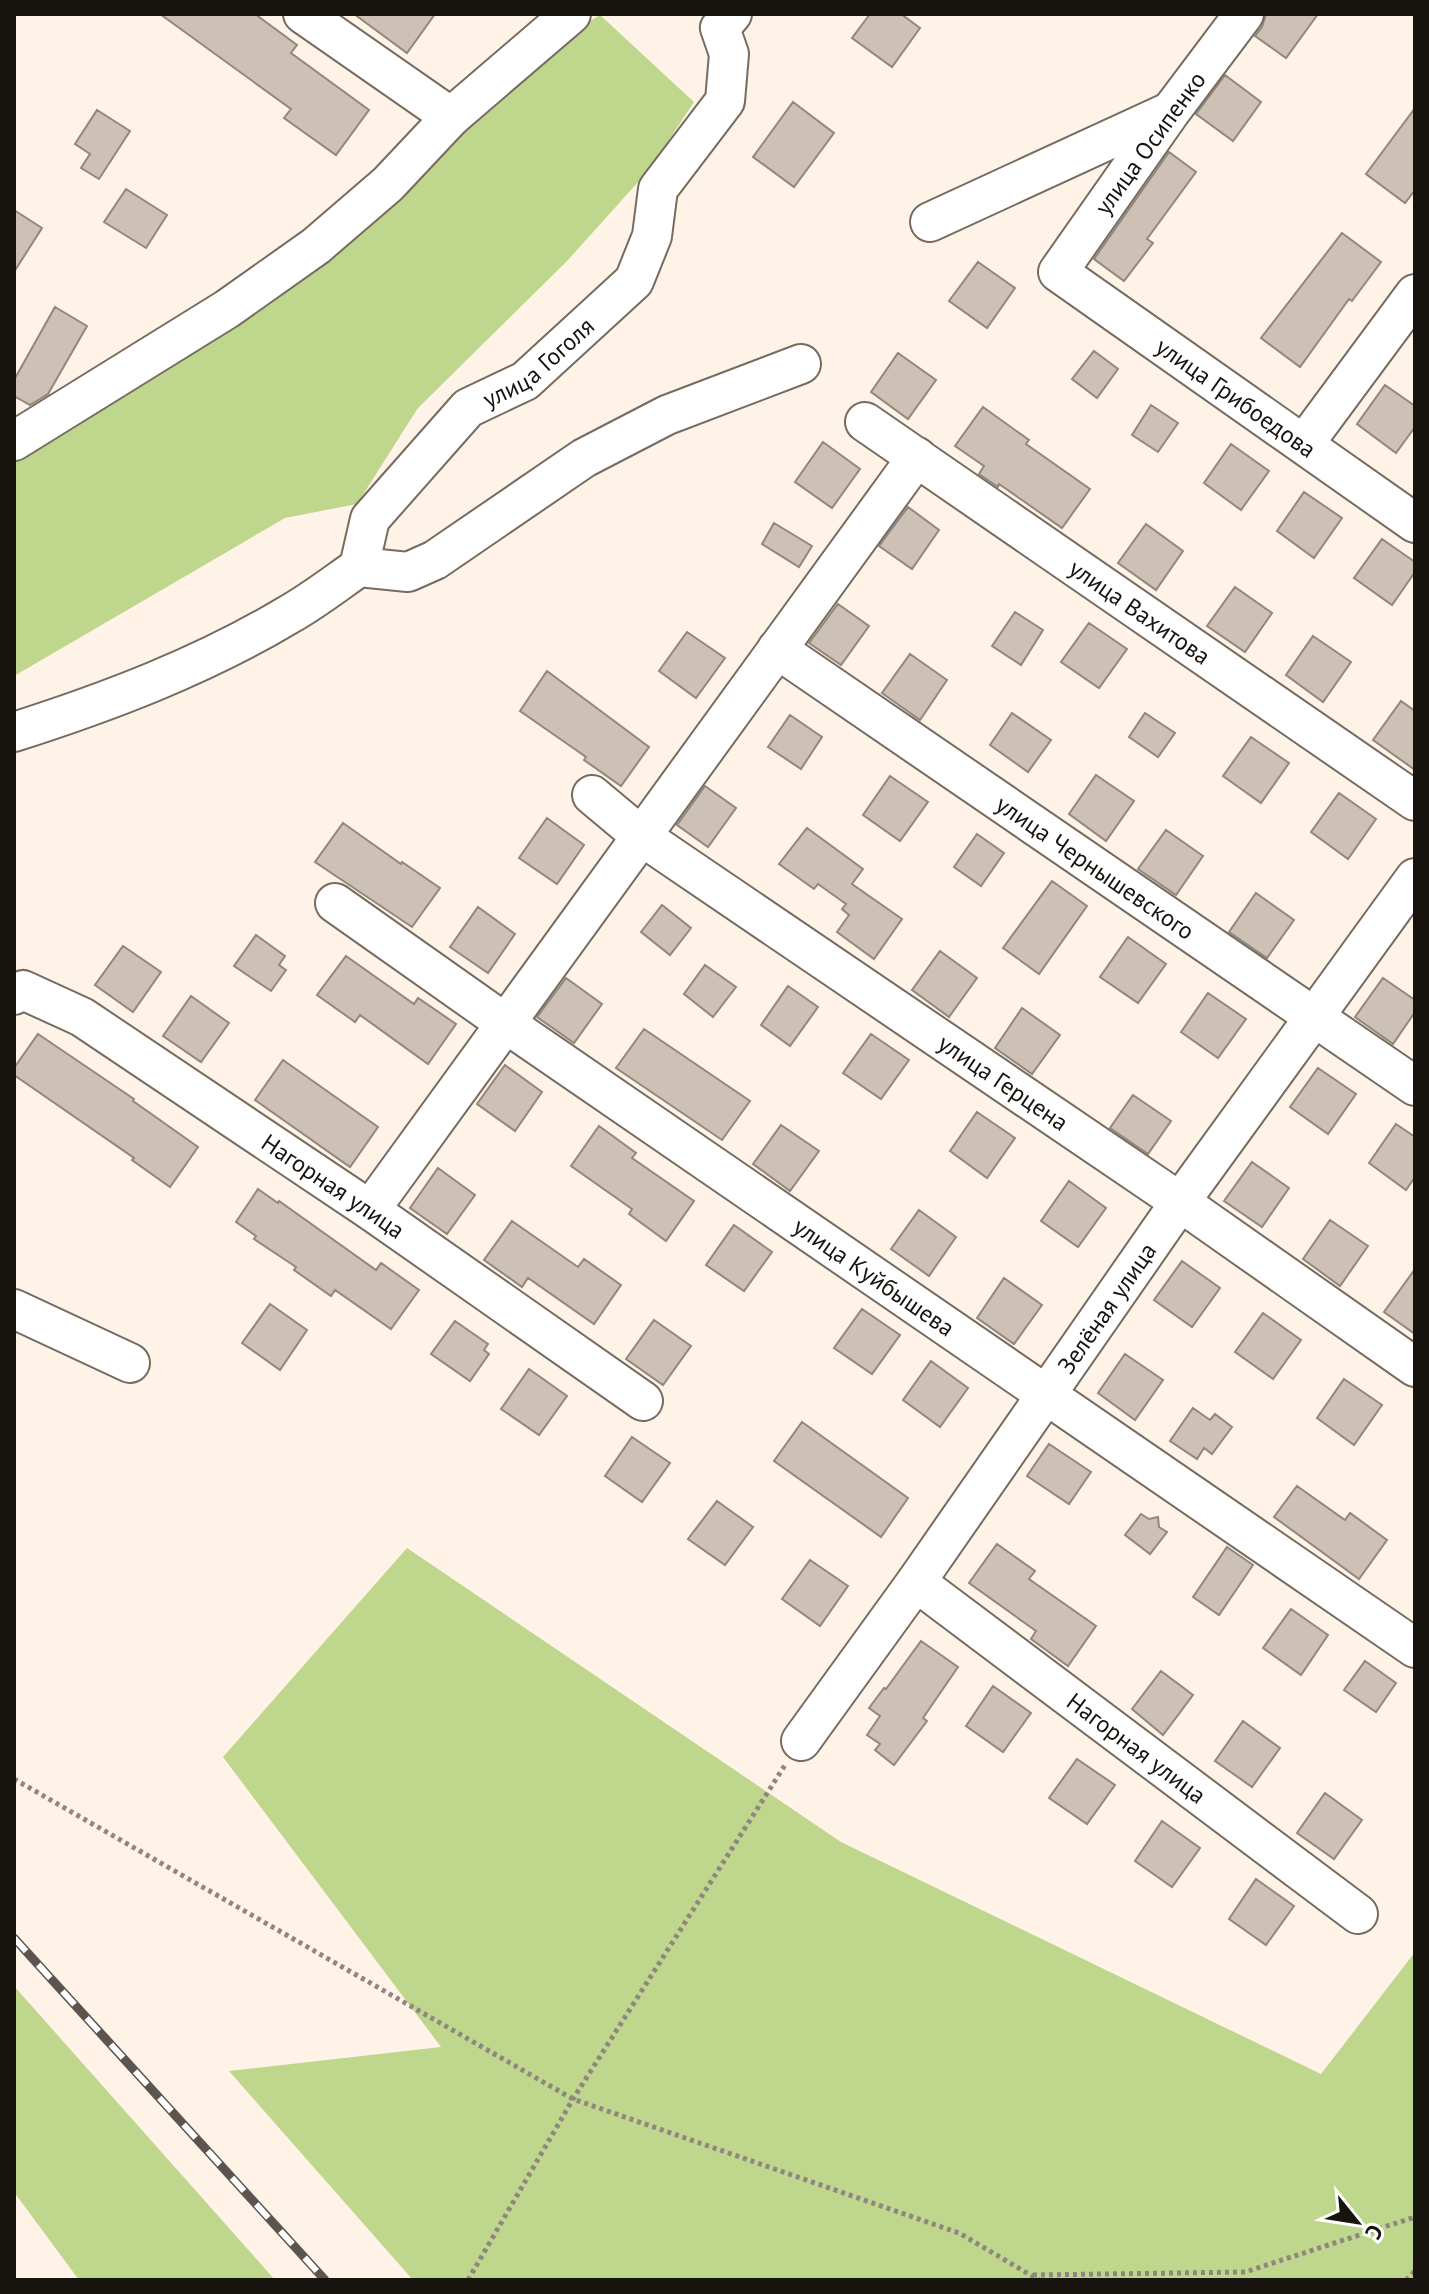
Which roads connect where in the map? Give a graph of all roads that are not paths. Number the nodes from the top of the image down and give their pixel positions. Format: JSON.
{"nodes":[{"id":1,"x":303,"y":14,"type":"edge"},
{"id":2,"x":571,"y":14,"type":"edge"},
{"id":3,"x":1244,"y":14,"type":"edge"},
{"id":4,"x":723,"y":19,"type":"edge"},
{"id":5,"x":1171,"y":111,"type":"junction"},
{"id":6,"x":451,"y":117,"type":"junction"},
{"id":7,"x":930,"y":222,"type":"dead end"},
{"id":8,"x":1058,"y":272,"type":"joint"},
{"id":9,"x":1415,"y":294,"type":"edge"},
{"id":10,"x":801,"y":364,"type":"dead end"},
{"id":11,"x":865,"y":422,"type":"dead end"},
{"id":12,"x":14,"y":441,"type":"edge"},
{"id":13,"x":1304,"y":444,"type":"junction"},
{"id":14,"x":917,"y":457,"type":"junction"},
{"id":15,"x":1415,"y":523,"type":"edge"},
{"id":16,"x":359,"y":567,"type":"junction"},
{"id":17,"x":777,"y":649,"type":"junction"},
{"id":18,"x":14,"y":732,"type":"edge"},
{"id":19,"x":592,"y":795,"type":"dead end"},
{"id":20,"x":1415,"y":801,"type":"edge"},
{"id":21,"x":641,"y":836,"type":"junction"},
{"id":22,"x":1415,"y":878,"type":"edge"},
{"id":23,"x":335,"y":903,"type":"dead end"},
{"id":24,"x":14,"y":995,"type":"edge"},
{"id":25,"x":1315,"y":1015,"type":"junction"},
{"id":26,"x":505,"y":1023,"type":"junction"},
{"id":27,"x":1415,"y":1086,"type":"edge"},
{"id":28,"x":1180,"y":1202,"type":"junction"},
{"id":29,"x":370,"y":1210,"type":"junction"},
{"id":30,"x":14,"y":1309,"type":"edge"},
{"id":31,"x":130,"y":1363,"type":"dead end"},
{"id":32,"x":1415,"y":1367,"type":"edge"},
{"id":33,"x":1045,"y":1395,"type":"junction"},
{"id":34,"x":643,"y":1401,"type":"dead end"},
{"id":35,"x":916,"y":1582,"type":"junction"},
{"id":36,"x":1415,"y":1648,"type":"edge"},
{"id":37,"x":801,"y":1741,"type":"road end"},
{"id":38,"x":1358,"y":1914,"type":"dead end"}],
"edges":[{"from":1,"to":6,"type":"street"},
{"from":2,"to":6,"type":"street"},
{"from":3,"to":5,"type":"street","name":"улица Осипенко"},
{"from":4,"to":16,"type":"street","name":"улица Гоголя"},
{"from":5,"to":7,"type":"street"},
{"from":5,"to":8,"type":"street","name":"улица Осипенко"},
{"from":6,"to":12,"type":"street"},
{"from":8,"to":13,"type":"street","name":"улица Грибоедова"},
{"from":9,"to":13,"type":"street"},
{"from":10,"to":16,"type":"street"},
{"from":11,"to":14,"type":"street","name":"улица Вахитова"},
{"from":13,"to":15,"type":"street","name":"улица Грибоедова"},
{"from":14,"to":17,"type":"street"},
{"from":14,"to":20,"type":"street","name":"улица Вахитова"},
{"from":16,"to":18,"type":"street"},
{"from":17,"to":21,"type":"street"},
{"from":17,"to":25,"type":"street","name":"улица Чернышевского"},
{"from":19,"to":21,"type":"street","name":"улица Герцена"},
{"from":21,"to":26,"type":"street"},
{"from":21,"to":28,"type":"street","name":"улица Герцена"},
{"from":22,"to":25,"type":"street","name":"Зелёная улица"},
{"from":23,"to":26,"type":"street","name":"улица Куйбышева"},
{"from":24,"to":29,"type":"street","name":"Нагорная улица"},
{"from":25,"to":27,"type":"street","name":"улица Чернышевского"},
{"from":25,"to":28,"type":"street","name":"Зелёная улица"},
{"from":26,"to":29,"type":"street"},
{"from":26,"to":33,"type":"street","name":"улица Куйбышева"},
{"from":28,"to":32,"type":"street","name":"улица Герцена"},
{"from":28,"to":33,"type":"street","name":"Зелёная улица"},
{"from":29,"to":34,"type":"street","name":"Нагорная улица"},
{"from":30,"to":31,"type":"street"},
{"from":33,"to":35,"type":"street","name":"Зелёная улица"},
{"from":33,"to":36,"type":"street","name":"улица Куйбышева"},
{"from":35,"to":37,"type":"street","name":"Зелёная улица"},
{"from":35,"to":38,"type":"street","name":"Нагорная улица"}]}
